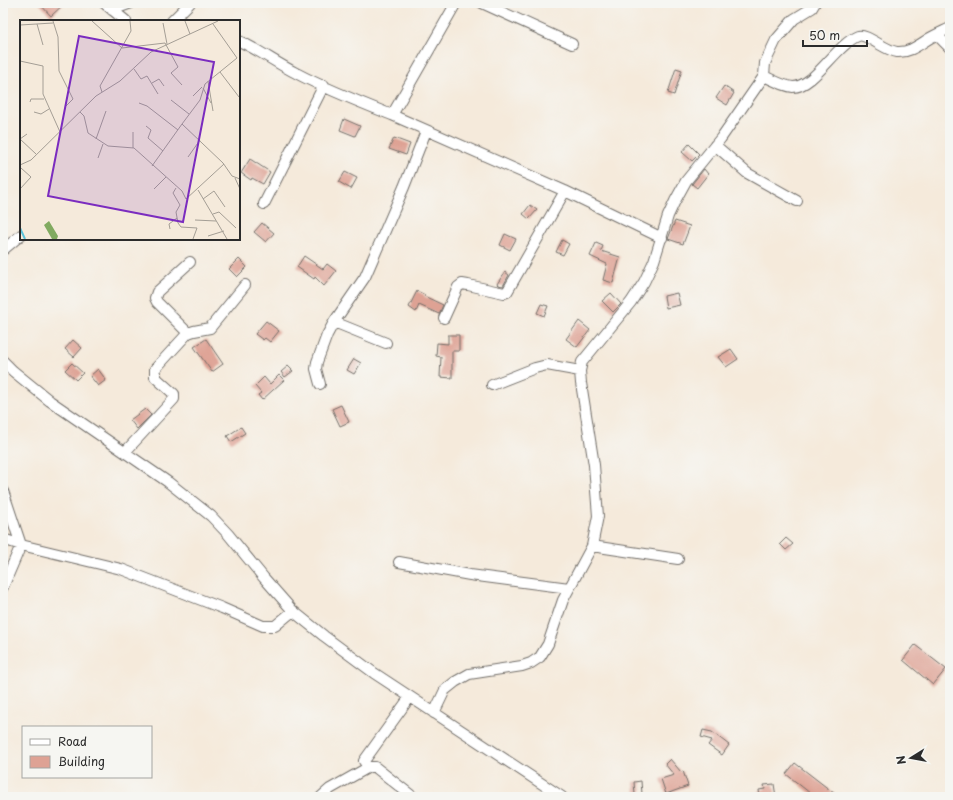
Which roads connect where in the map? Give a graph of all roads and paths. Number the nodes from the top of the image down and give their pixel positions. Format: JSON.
{"nodes":[{"id":1,"x":131,"y":3,"type":"edge"},
{"id":2,"x":190,"y":3,"type":"edge"},
{"id":3,"x":456,"y":3,"type":"edge"},
{"id":4,"x":482,"y":3,"type":"edge"},
{"id":5,"x":815,"y":3,"type":"edge"},
{"id":6,"x":108,"y":6,"type":"edge"},
{"id":7,"x":125,"y":20,"type":"edge"},
{"id":8,"x":173,"y":20,"type":"edge"},
{"id":9,"x":950,"y":28,"type":"edge"},
{"id":10,"x":937,"y":35,"type":"junction"},
{"id":11,"x":240,"y":41,"type":"edge"},
{"id":12,"x":572,"y":44,"type":"dead end"},
{"id":13,"x":950,"y":48,"type":"edge"},
{"id":14,"x":764,"y":76,"type":"junction"},
{"id":15,"x":324,"y":85,"type":"junction"},
{"id":16,"x":392,"y":115,"type":"junction"},
{"id":17,"x":426,"y":131,"type":"junction"},
{"id":18,"x":715,"y":145,"type":"junction"},
{"id":19,"x":565,"y":191,"type":"junction"},
{"id":20,"x":797,"y":201,"type":"dead end"},
{"id":21,"x":264,"y":204,"type":"dead end"},
{"id":22,"x":20,"y":236,"type":"edge"},
{"id":23,"x":662,"y":238,"type":"junction"},
{"id":24,"x":3,"y":250,"type":"edge"},
{"id":25,"x":190,"y":262,"type":"dead end"},
{"id":26,"x":245,"y":285,"type":"dead end"},
{"id":27,"x":444,"y":318,"type":"dead end"},
{"id":28,"x":334,"y":322,"type":"junction"},
{"id":29,"x":188,"y":333,"type":"junction"},
{"id":30,"x":386,"y":343,"type":"dead end"},
{"id":31,"x":3,"y":361,"type":"edge"},
{"id":32,"x":580,"y":371,"type":"junction"},
{"id":33,"x":320,"y":384,"type":"dead end"},
{"id":34,"x":492,"y":385,"type":"dead end"},
{"id":35,"x":125,"y":452,"type":"junction"},
{"id":36,"x":3,"y":491,"type":"edge"},
{"id":37,"x":3,"y":539,"type":"edge"},
{"id":38,"x":21,"y":545,"type":"junction"},
{"id":39,"x":592,"y":546,"type":"junction"},
{"id":40,"x":678,"y":559,"type":"dead end"},
{"id":41,"x":399,"y":562,"type":"dead end"},
{"id":42,"x":3,"y":587,"type":"edge"},
{"id":43,"x":569,"y":588,"type":"junction"},
{"id":44,"x":293,"y":611,"type":"junction"},
{"id":45,"x":410,"y":697,"type":"junction"},
{"id":46,"x":434,"y":713,"type":"junction"},
{"id":47,"x":368,"y":767,"type":"junction"},
{"id":48,"x":321,"y":797,"type":"edge"},
{"id":49,"x":413,"y":797,"type":"edge"},
{"id":50,"x":562,"y":797,"type":"edge"}],
"edges":[{"from":1,"to":6,"type":"street"},
{"from":2,"to":8,"type":"street"},
{"from":3,"to":16,"type":"street"},
{"from":4,"to":12,"type":"street"},
{"from":5,"to":14,"type":"street"},
{"from":6,"to":7,"type":"street"},
{"from":9,"to":10,"type":"street"},
{"from":10,"to":13,"type":"street"},
{"from":10,"to":14,"type":"street"},
{"from":11,"to":15,"type":"street"},
{"from":14,"to":18,"type":"street"},
{"from":15,"to":16,"type":"street"},
{"from":15,"to":21,"type":"street"},
{"from":16,"to":17,"type":"street"},
{"from":17,"to":19,"type":"street"},
{"from":17,"to":28,"type":"street"},
{"from":18,"to":20,"type":"street"},
{"from":18,"to":23,"type":"street"},
{"from":19,"to":23,"type":"street"},
{"from":19,"to":27,"type":"street"},
{"from":22,"to":24,"type":"street"},
{"from":23,"to":32,"type":"street"},
{"from":25,"to":29,"type":"street"},
{"from":26,"to":29,"type":"street"},
{"from":28,"to":30,"type":"street"},
{"from":28,"to":33,"type":"street"},
{"from":29,"to":35,"type":"street"},
{"from":31,"to":35,"type":"street"},
{"from":32,"to":34,"type":"street"},
{"from":32,"to":39,"type":"street"},
{"from":35,"to":44,"type":"street"},
{"from":36,"to":38,"type":"street"},
{"from":37,"to":38,"type":"street"},
{"from":38,"to":42,"type":"street"},
{"from":38,"to":44,"type":"street"},
{"from":39,"to":40,"type":"street"},
{"from":39,"to":43,"type":"street"},
{"from":41,"to":43,"type":"street"},
{"from":43,"to":46,"type":"street"},
{"from":44,"to":45,"type":"street"},
{"from":45,"to":46,"type":"street"},
{"from":45,"to":47,"type":"street"},
{"from":46,"to":50,"type":"street"},
{"from":47,"to":48,"type":"street"},
{"from":47,"to":49,"type":"street"}]}
